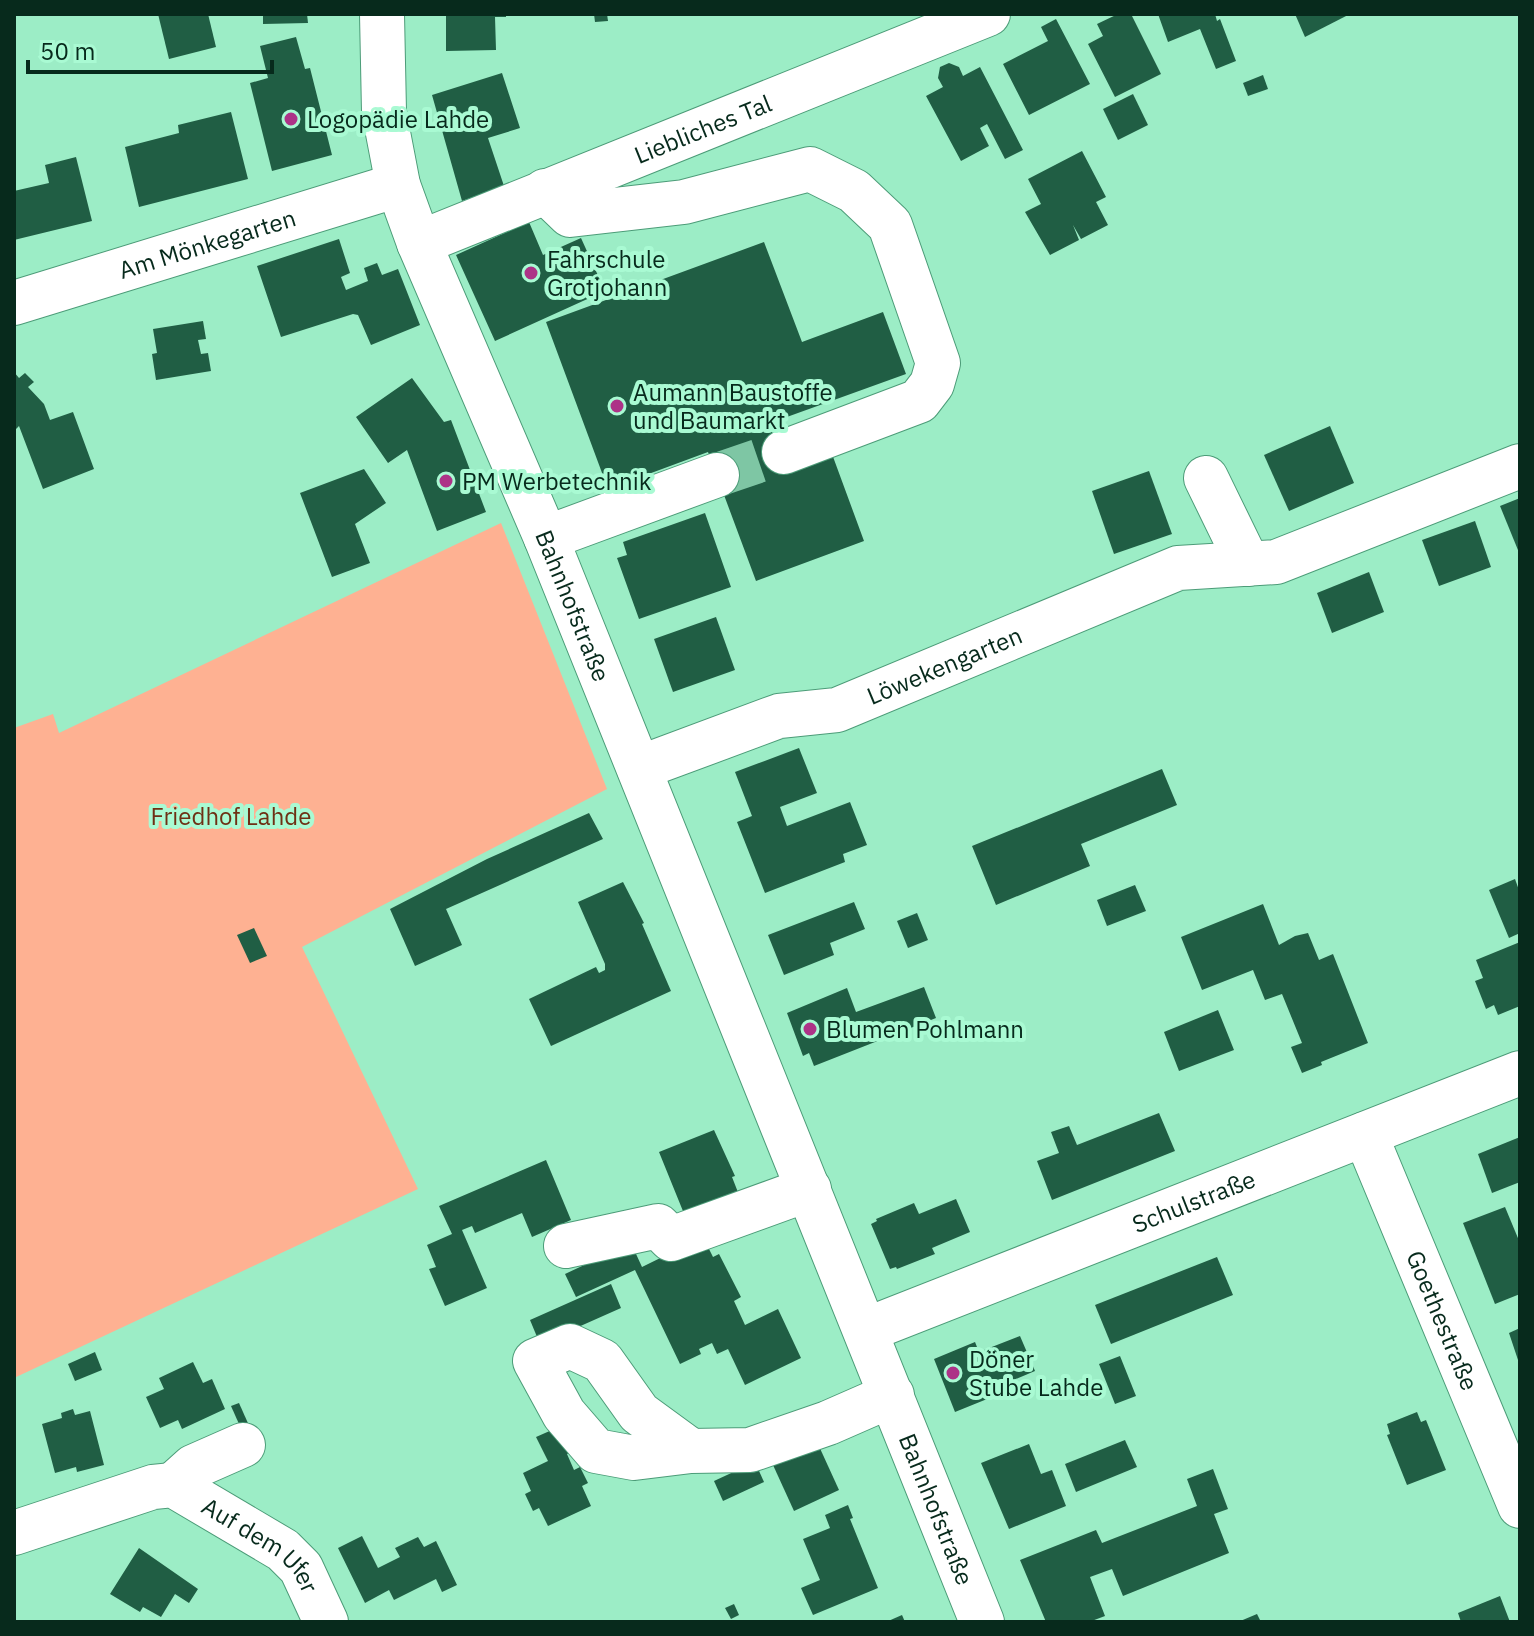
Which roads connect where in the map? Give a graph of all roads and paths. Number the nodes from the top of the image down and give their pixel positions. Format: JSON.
{"nodes":[{"id":1,"x":382,"y":14,"type":"edge"},
{"id":2,"x":988,"y":14,"type":"edge"},
{"id":3,"x":398,"y":185,"type":"junction"},
{"id":4,"x":545,"y":191,"type":"junction"},
{"id":5,"x":419,"y":243,"type":"junction"},
{"id":6,"x":14,"y":303,"type":"edge"},
{"id":7,"x":784,"y":452,"type":"tunnel mouth"},
{"id":8,"x":1520,"y":466,"type":"edge"},
{"id":9,"x":717,"y":475,"type":"tunnel mouth"},
{"id":10,"x":1206,"y":478,"type":"dead end"},
{"id":11,"x":546,"y":538,"type":"junction"},
{"id":12,"x":1248,"y":564,"type":"junction"},
{"id":13,"x":639,"y":768,"type":"junction"},
{"id":14,"x":1520,"y":1073,"type":"edge"},
{"id":15,"x":1365,"y":1134,"type":"junction"},
{"id":16,"x":809,"y":1189,"type":"junction"},
{"id":17,"x":566,"y":1246,"type":"dead end"},
{"id":18,"x":866,"y":1330,"type":"junction"},
{"id":19,"x":892,"y":1395,"type":"junction"},
{"id":20,"x":243,"y":1445,"type":"dead end"},
{"id":21,"x":691,"y":1451,"type":"dead end"},
{"id":22,"x":173,"y":1485,"type":"junction"},
{"id":23,"x":1520,"y":1506,"type":"edge"},
{"id":24,"x":14,"y":1533,"type":"edge"},
{"id":25,"x":326,"y":1622,"type":"edge"},
{"id":26,"x":982,"y":1622,"type":"edge"}],
"edges":[{"from":1,"to":3,"type":"street","name":"Bahnhofstraße"},
{"from":2,"to":4,"type":"street","name":"Liebliches Tal"},
{"from":3,"to":5,"type":"street","name":"Bahnhofstraße"},
{"from":3,"to":6,"type":"street","name":"Am Mönkegarten"},
{"from":4,"to":5,"type":"street","name":"Liebliches Tal"},
{"from":4,"to":7,"type":"street"},
{"from":5,"to":11,"type":"street","name":"Bahnhofstraße"},
{"from":8,"to":12,"type":"street","name":"Löwekengarten"},
{"from":9,"to":11,"type":"street"},
{"from":10,"to":12,"type":"street"},
{"from":11,"to":13,"type":"street","name":"Bahnhofstraße"},
{"from":12,"to":13,"type":"street","name":"Löwekengarten"},
{"from":13,"to":16,"type":"street","name":"Bahnhofstraße"},
{"from":14,"to":15,"type":"street","name":"Schulstraße"},
{"from":15,"to":18,"type":"street","name":"Schulstraße"},
{"from":15,"to":23,"type":"street","name":"Goethestraße"},
{"from":16,"to":17,"type":"street"},
{"from":16,"to":18,"type":"street","name":"Bahnhofstraße"},
{"from":18,"to":19,"type":"street","name":"Bahnhofstraße"},
{"from":19,"to":21,"type":"street"},
{"from":19,"to":26,"type":"street","name":"Bahnhofstraße"},
{"from":20,"to":22,"type":"street","name":"Auf dem Ufer"},
{"from":22,"to":24,"type":"street","name":"Auf dem Ufer"},
{"from":22,"to":25,"type":"street","name":"Auf dem Ufer"}]}
